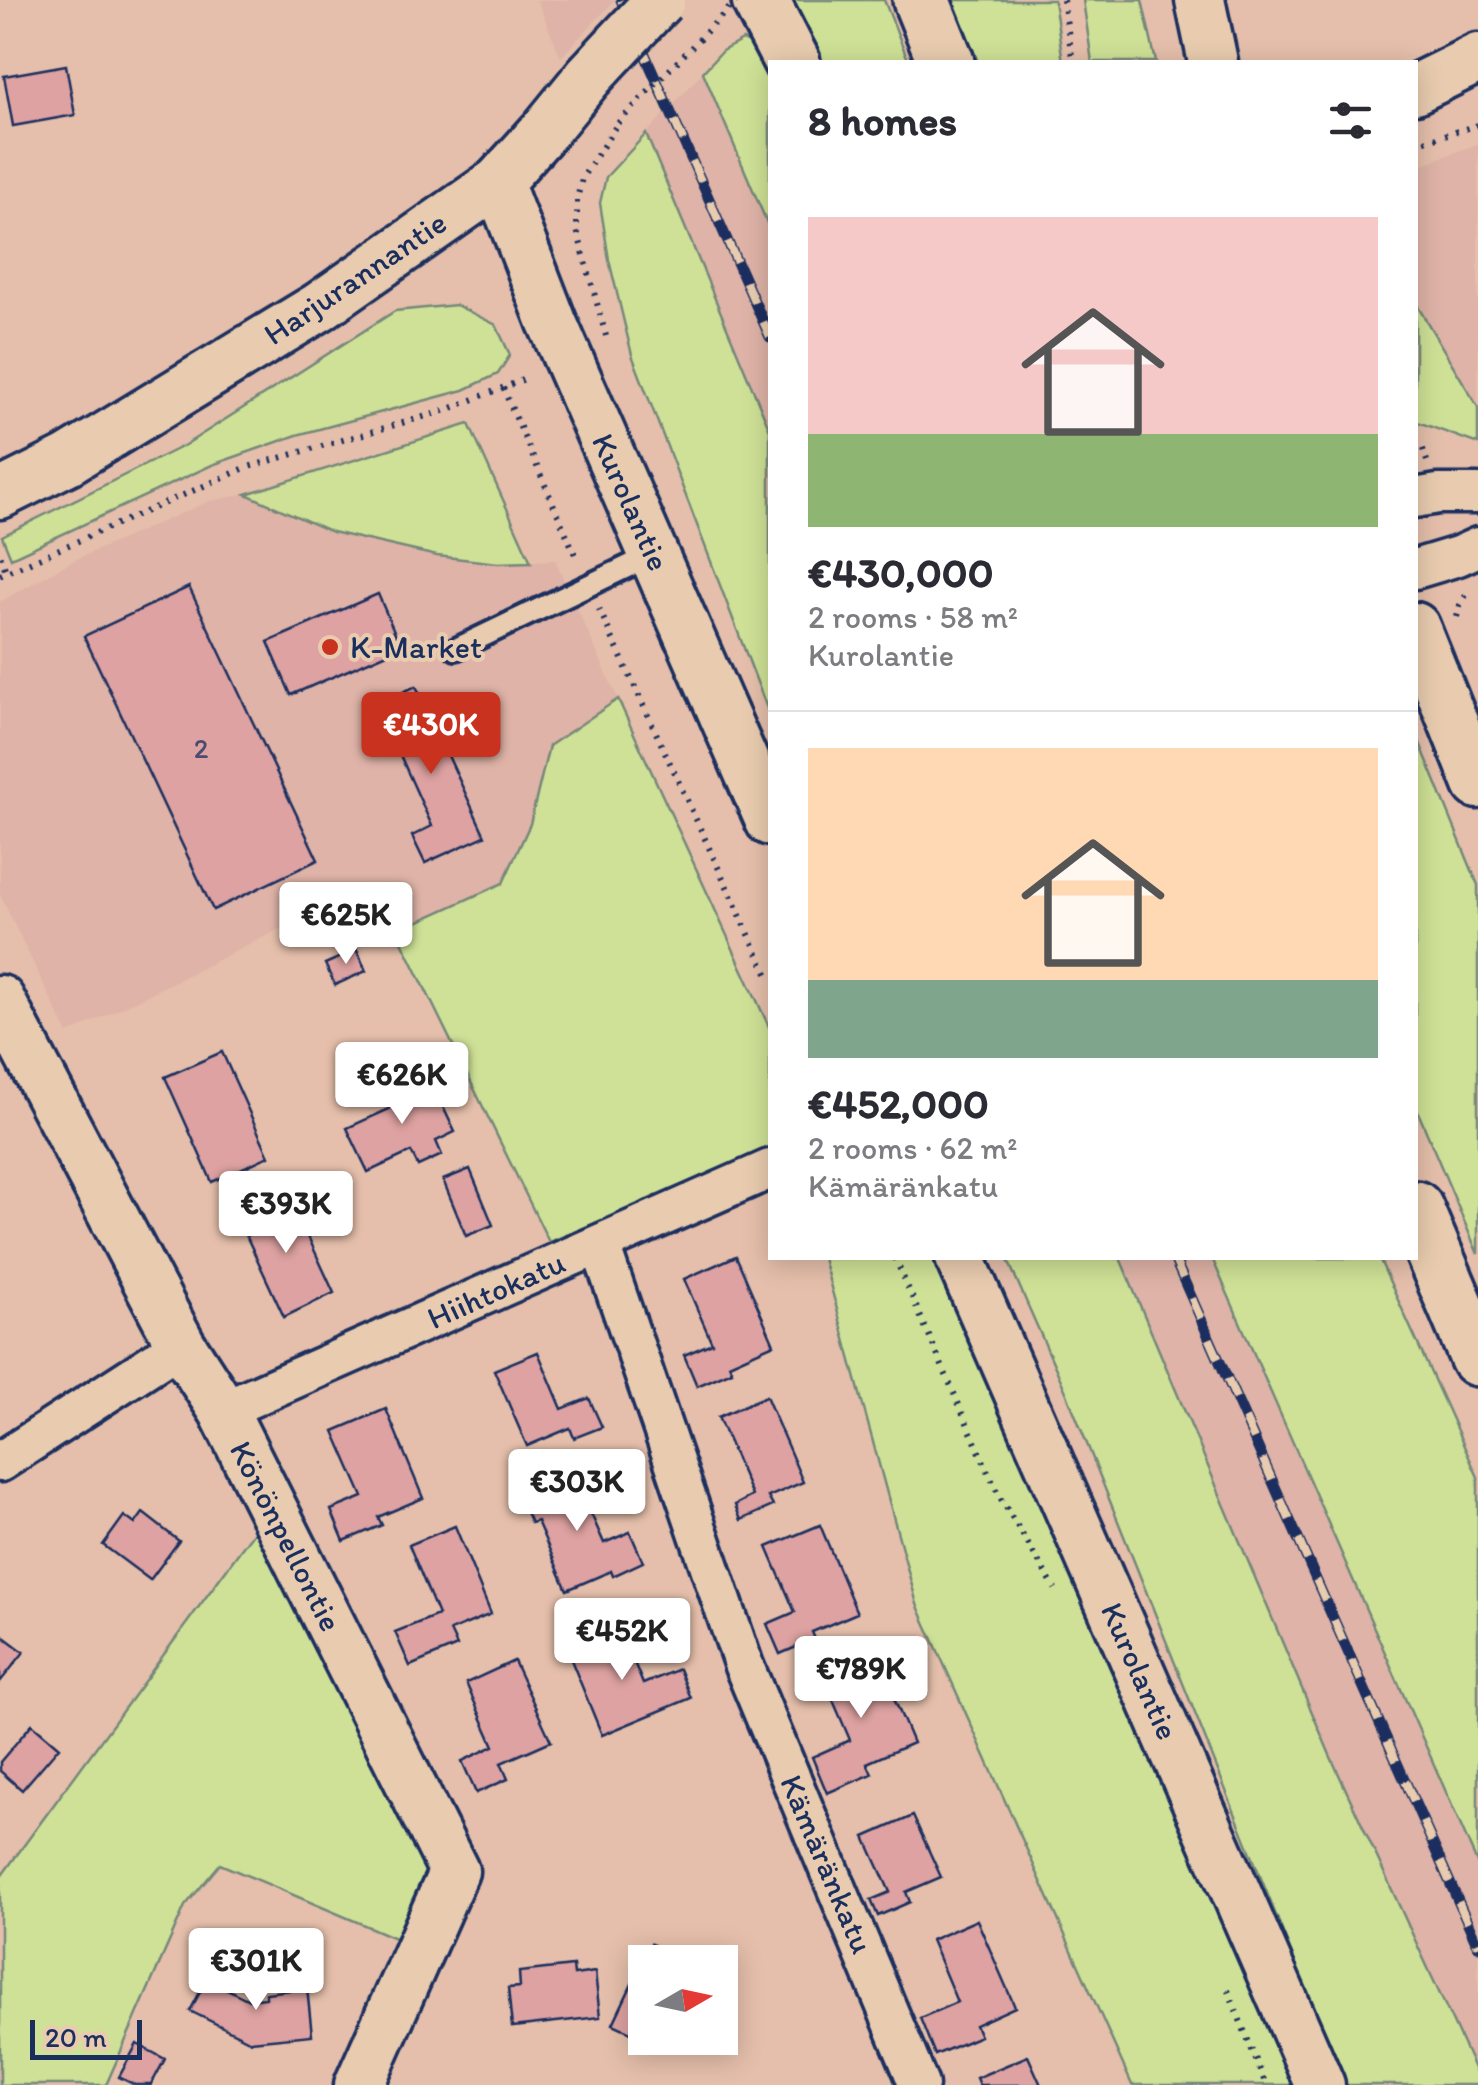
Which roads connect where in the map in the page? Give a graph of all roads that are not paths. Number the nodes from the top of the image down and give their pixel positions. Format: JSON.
{"nodes":[{"id":1,"x":660,"y":0,"type":"edge"},
{"id":2,"x":760,"y":0,"type":"edge"},
{"id":3,"x":921,"y":0,"type":"edge"},
{"id":4,"x":1200,"y":0,"type":"edge"},
{"id":5,"x":1478,"y":58,"type":"edge"},
{"id":6,"x":791,"y":60,"type":"edge"},
{"id":7,"x":945,"y":60,"type":"edge"},
{"id":8,"x":1213,"y":60,"type":"edge"},
{"id":9,"x":1418,"y":88,"type":"edge"},
{"id":10,"x":498,"y":182,"type":"junction"},
{"id":11,"x":0,"y":494,"type":"edge"},
{"id":12,"x":1478,"y":494,"type":"edge"},
{"id":13,"x":1418,"y":497,"type":"edge"},
{"id":14,"x":1478,"y":547,"type":"edge"},
{"id":15,"x":654,"y":554,"type":"junction"},
{"id":16,"x":1418,"y":568,"type":"edge"},
{"id":17,"x":1418,"y":634,"type":"edge"},
{"id":18,"x":456,"y":649,"type":"dead end"},
{"id":19,"x":1478,"y":784,"type":"edge"},
{"id":20,"x":768,"y":816,"type":"edge"},
{"id":21,"x":0,"y":1000,"type":"edge"},
{"id":22,"x":768,"y":1170,"type":"edge"},
{"id":23,"x":1418,"y":1215,"type":"edge"},
{"id":24,"x":600,"y":1245,"type":"junction"},
{"id":25,"x":961,"y":1260,"type":"edge"},
{"id":26,"x":1414,"y":1260,"type":"edge"},
{"id":27,"x":181,"y":1344,"type":"junction"},
{"id":28,"x":1478,"y":1358,"type":"edge"},
{"id":29,"x":1478,"y":1385,"type":"edge"},
{"id":30,"x":222,"y":1410,"type":"junction"},
{"id":31,"x":0,"y":1462,"type":"edge"},
{"id":32,"x":359,"y":2085,"type":"edge"},
{"id":33,"x":919,"y":2085,"type":"edge"},
{"id":34,"x":1320,"y":2085,"type":"edge"}],
"edges":[{"from":1,"to":10,"type":"street","name":"Harjurannantie","bridge":true},
{"from":2,"to":6,"type":"highway"},
{"from":3,"to":7,"type":"highway"},
{"from":4,"to":8,"type":"street"},
{"from":5,"to":9,"type":"street"},
{"from":10,"to":11,"type":"street","name":"Harjurannantie"},
{"from":10,"to":15,"type":"street","name":"Kurolantie"},
{"from":12,"to":13,"type":"street"},
{"from":14,"to":16,"type":"street"},
{"from":15,"to":18,"type":"lane"},
{"from":15,"to":20,"type":"street","name":"Kurolantie"},
{"from":17,"to":19,"type":"street"},
{"from":21,"to":27,"type":"street","name":"Könönpellontie"},
{"from":22,"to":24,"type":"street","name":"Hiihtokatu"},
{"from":23,"to":28,"type":"highway"},
{"from":24,"to":30,"type":"street","name":"Hiihtokatu"},
{"from":24,"to":33,"type":"street","name":"Kämäränkatu"},
{"from":25,"to":34,"type":"street","name":"Kurolantie"},
{"from":26,"to":29,"type":"highway"},
{"from":27,"to":30,"type":"street","name":"Könönpellontie"},
{"from":27,"to":31,"type":"street"},
{"from":30,"to":32,"type":"street","name":"Könönpellontie"}]}
